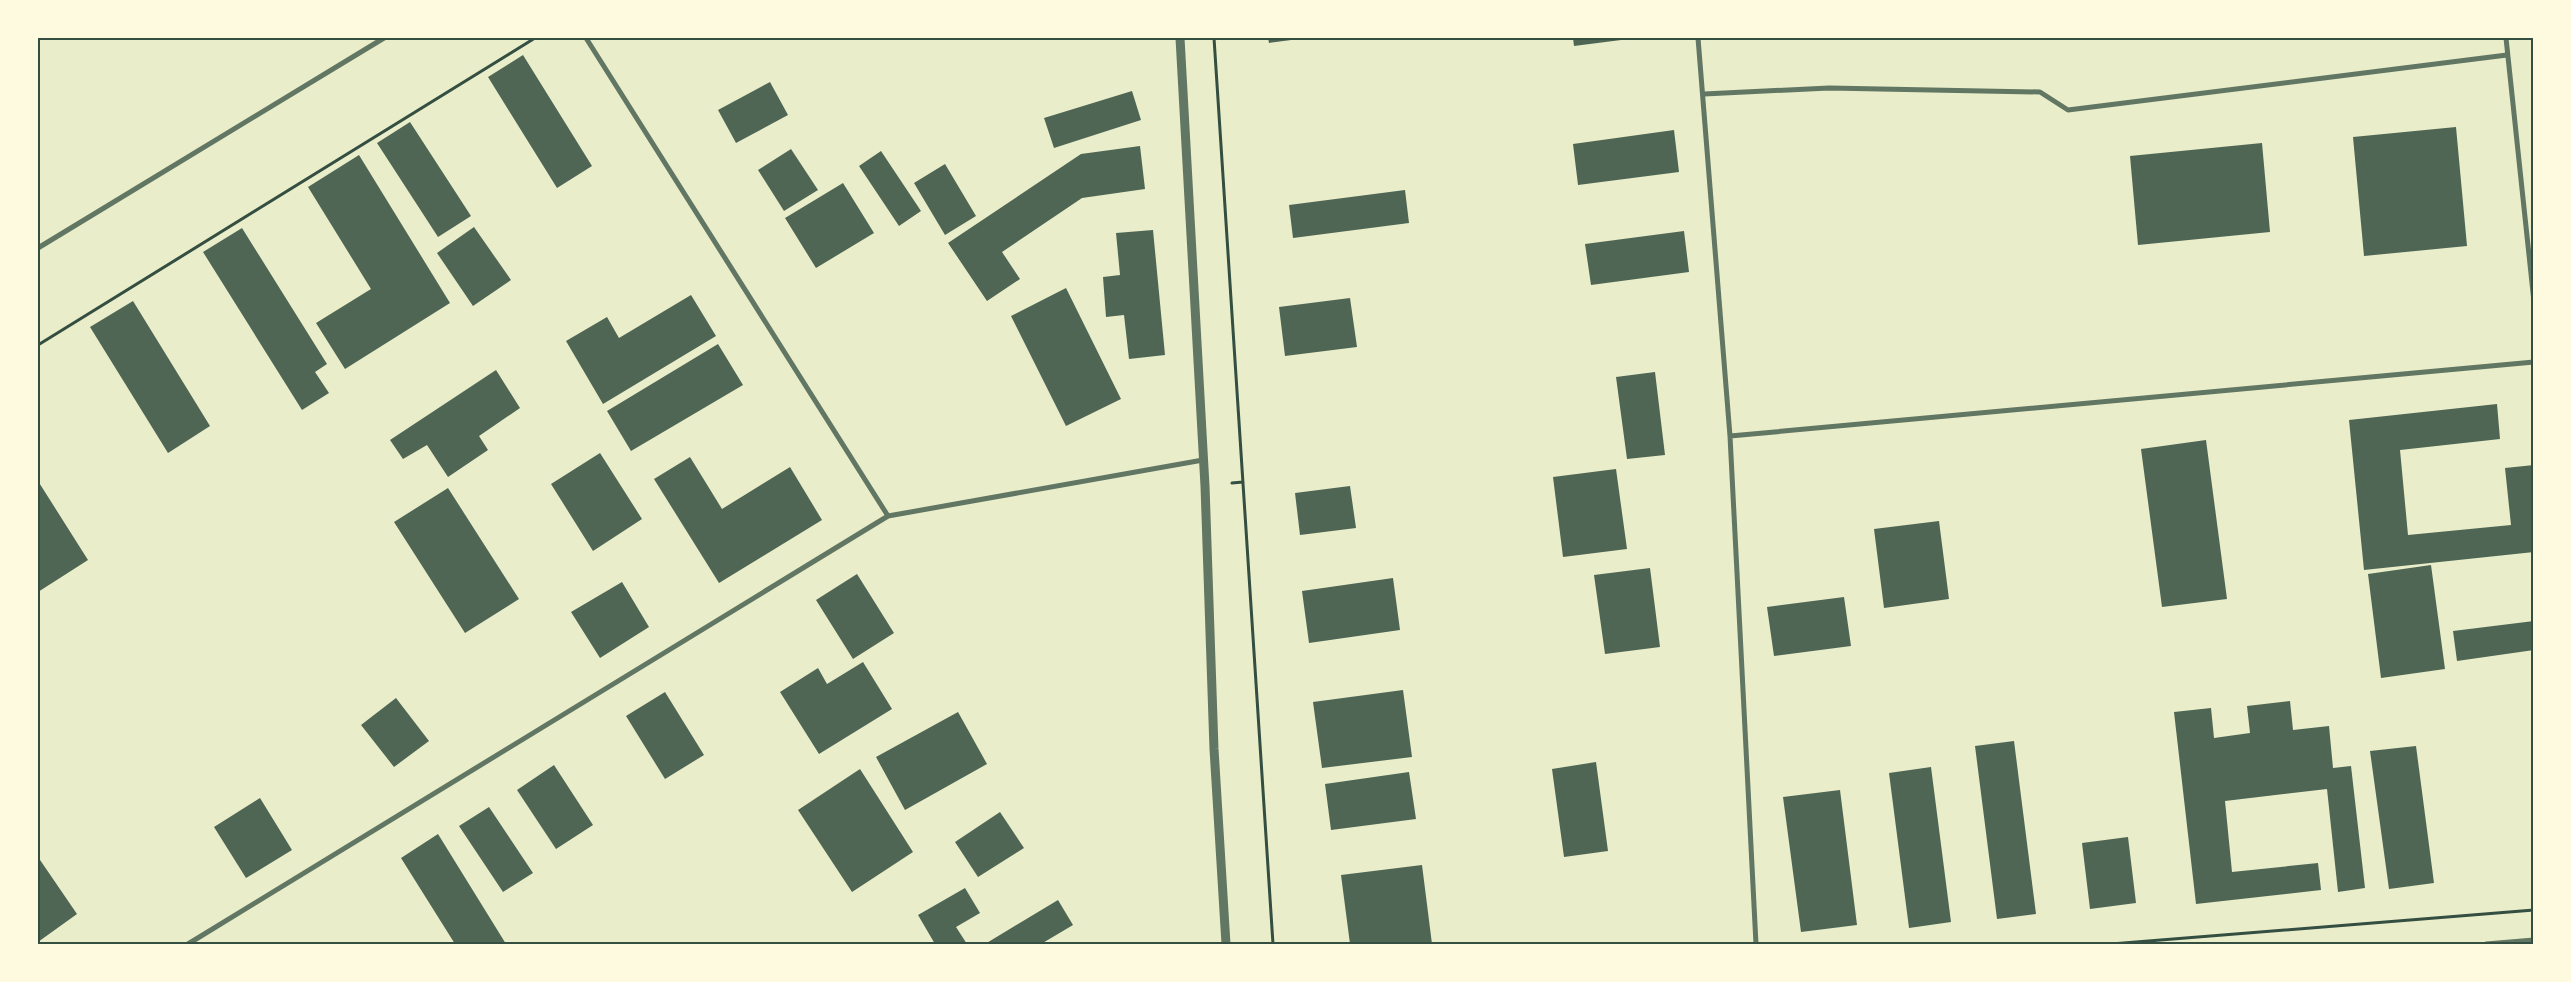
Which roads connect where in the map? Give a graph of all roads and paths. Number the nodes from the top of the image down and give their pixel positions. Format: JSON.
{"nodes":[{"id":1,"x":384,"y":38,"type":"edge"},
{"id":2,"x":535,"y":38,"type":"edge"},
{"id":3,"x":586,"y":38,"type":"edge"},
{"id":4,"x":1180,"y":38,"type":"edge"},
{"id":5,"x":1214,"y":38,"type":"edge"},
{"id":6,"x":1698,"y":38,"type":"edge"},
{"id":7,"x":2506,"y":38,"type":"edge"},
{"id":8,"x":2507,"y":55,"type":"junction"},
{"id":9,"x":1704,"y":94,"type":"junction"},
{"id":10,"x":38,"y":248,"type":"edge"},
{"id":11,"x":2534,"y":302,"type":"edge"},
{"id":12,"x":38,"y":344,"type":"edge"},
{"id":13,"x":2534,"y":362,"type":"edge"},
{"id":14,"x":1730,"y":436,"type":"junction"},
{"id":15,"x":1203,"y":460,"type":"junction"},
{"id":16,"x":888,"y":516,"type":"junction"},
{"id":17,"x":2534,"y":910,"type":"edge"},
{"id":18,"x":2534,"y":940,"type":"edge"},
{"id":19,"x":188,"y":944,"type":"edge"},
{"id":20,"x":1226,"y":944,"type":"edge"},
{"id":21,"x":1273,"y":944,"type":"edge"},
{"id":22,"x":1756,"y":944,"type":"edge"},
{"id":23,"x":2111,"y":944,"type":"edge"},
{"id":24,"x":2486,"y":944,"type":"edge"}],
"edges":[{"from":1,"to":10,"type":"street"},
{"from":2,"to":12,"type":"path"},
{"from":3,"to":16,"type":"street"},
{"from":4,"to":15,"type":"street"},
{"from":5,"to":21,"type":"path"},
{"from":6,"to":9,"type":"street"},
{"from":7,"to":8,"type":"street"},
{"from":8,"to":9,"type":"street"},
{"from":8,"to":11,"type":"street"},
{"from":9,"to":14,"type":"street"},
{"from":13,"to":14,"type":"street"},
{"from":14,"to":22,"type":"street"},
{"from":15,"to":16,"type":"street"},
{"from":15,"to":20,"type":"street"},
{"from":16,"to":19,"type":"street"},
{"from":17,"to":23,"type":"path"},
{"from":18,"to":24,"type":"street"}]}
